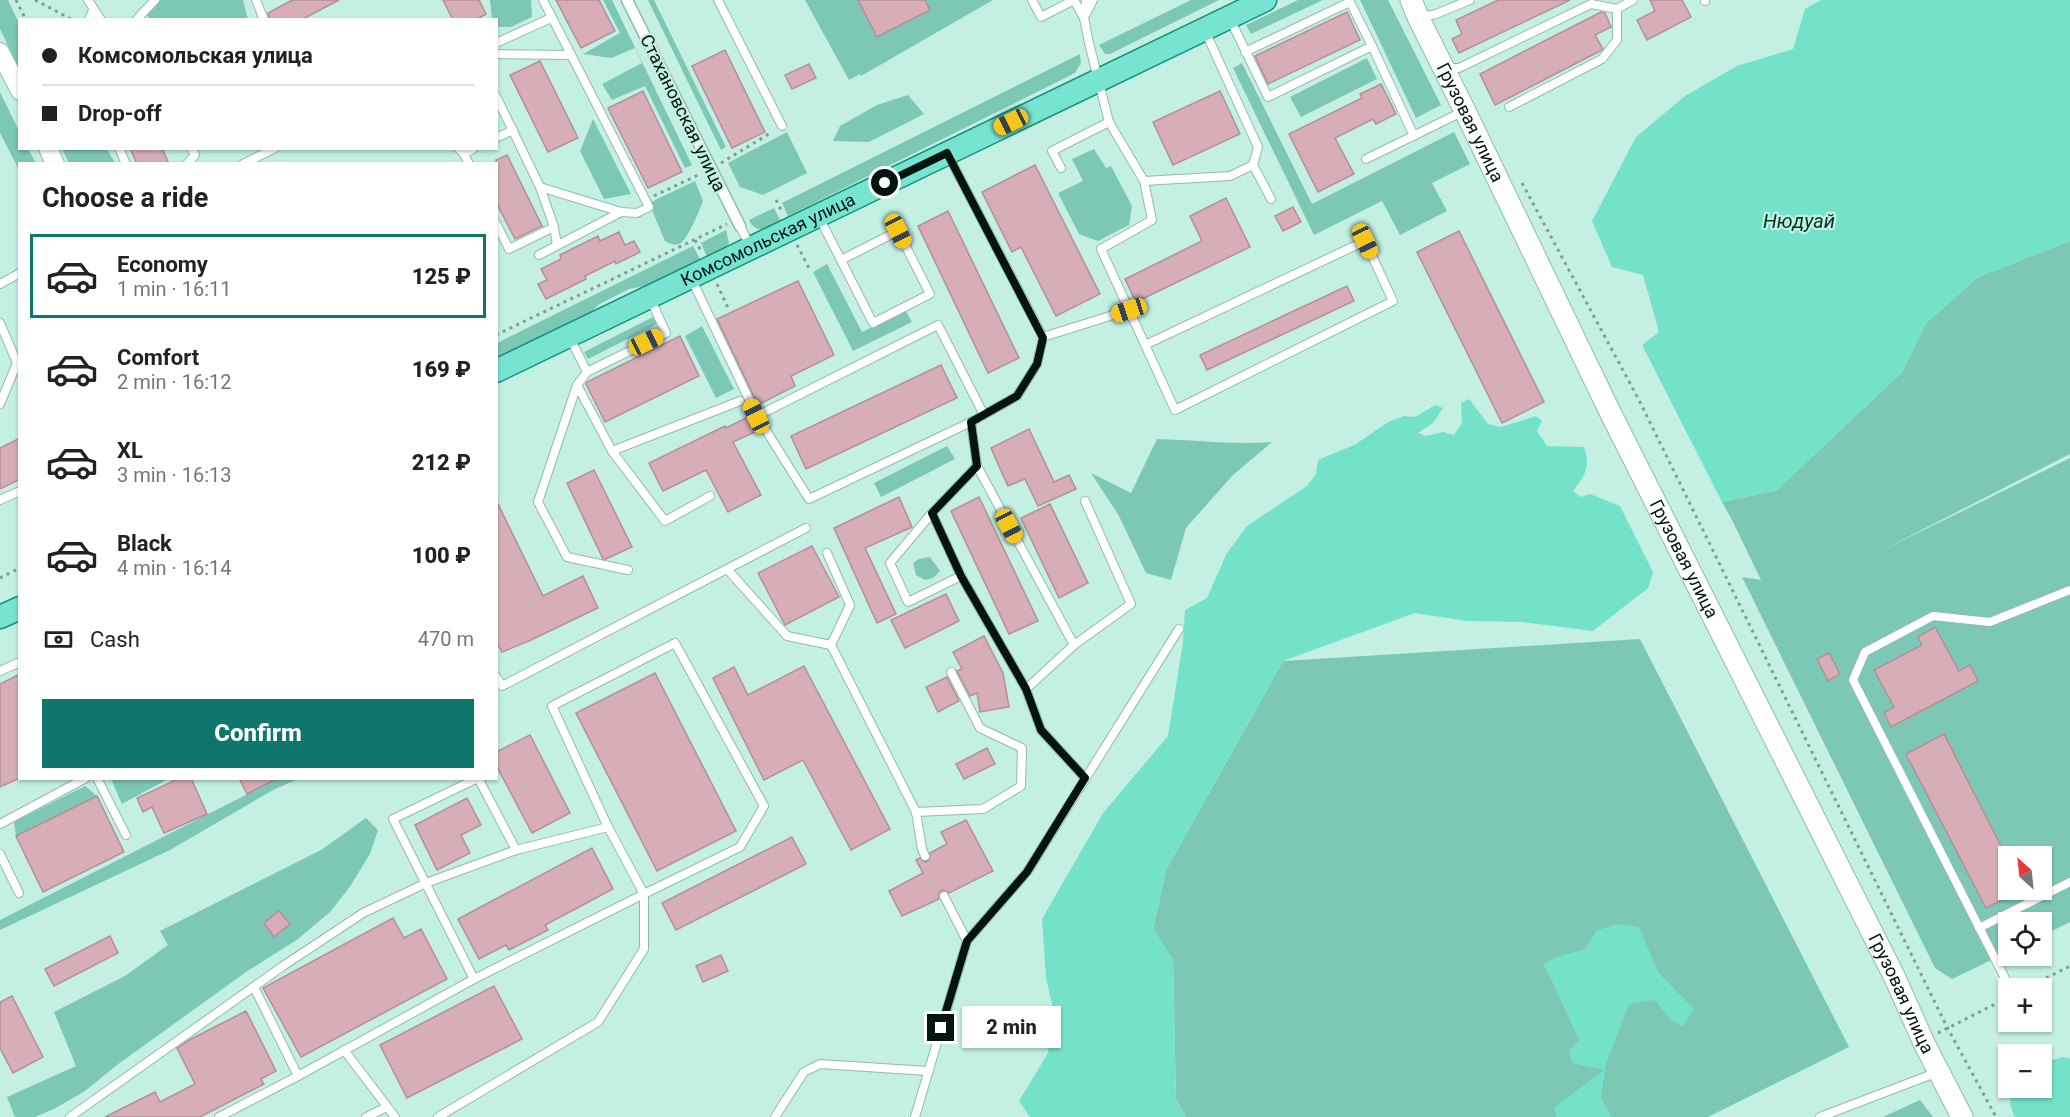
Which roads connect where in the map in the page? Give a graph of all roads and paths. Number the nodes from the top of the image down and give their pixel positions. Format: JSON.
{"nodes":[{"id":1,"x":16,"y":0,"type":"edge"},
{"id":2,"x":35,"y":0,"type":"edge"},
{"id":3,"x":88,"y":0,"type":"edge"},
{"id":4,"x":155,"y":0,"type":"edge"},
{"id":5,"x":256,"y":0,"type":"edge"},
{"id":6,"x":543,"y":0,"type":"edge"},
{"id":7,"x":627,"y":0,"type":"edge"},
{"id":8,"x":718,"y":0,"type":"edge"},
{"id":9,"x":1032,"y":0,"type":"edge"},
{"id":10,"x":1074,"y":0,"type":"edge"},
{"id":11,"x":1086,"y":0,"type":"edge"},
{"id":12,"x":1093,"y":0,"type":"edge"},
{"id":13,"x":1265,"y":0,"type":"edge"},
{"id":14,"x":1470,"y":0,"type":"edge"},
{"id":15,"x":1633,"y":0,"type":"edge"},
{"id":16,"x":1414,"y":9,"type":"edge"},
{"id":17,"x":1617,"y":9,"type":"junction"},
{"id":18,"x":93,"y":10,"type":"junction"},
{"id":19,"x":1230,"y":17,"type":"junction"},
{"id":20,"x":25,"y":18,"type":"edge"},
{"id":21,"x":69,"y":18,"type":"edge"},
{"id":22,"x":90,"y":18,"type":"edge"},
{"id":23,"x":99,"y":18,"type":"edge"},
{"id":24,"x":138,"y":18,"type":"edge"},
{"id":25,"x":263,"y":18,"type":"edge"},
{"id":26,"x":551,"y":18,"type":"junction"},
{"id":27,"x":1084,"y":18,"type":"junction"},
{"id":28,"x":1204,"y":29,"type":"junction"},
{"id":29,"x":498,"y":42,"type":"edge"},
{"id":30,"x":1372,"y":46,"type":"junction"},
{"id":31,"x":0,"y":52,"type":"edge"},
{"id":32,"x":1245,"y":52,"type":"junction"},
{"id":33,"x":498,"y":54,"type":"edge"},
{"id":34,"x":571,"y":55,"type":"junction"},
{"id":35,"x":1444,"y":68,"type":"junction"},
{"id":36,"x":1097,"y":80,"type":"junction"},
{"id":37,"x":18,"y":85,"type":"edge"},
{"id":38,"x":498,"y":100,"type":"edge"},
{"id":39,"x":1509,"y":107,"type":"dead end"},
{"id":40,"x":1465,"y":111,"type":"junction"},
{"id":41,"x":1109,"y":123,"type":"junction"},
{"id":42,"x":782,"y":126,"type":"dead end"},
{"id":43,"x":513,"y":130,"type":"junction"},
{"id":44,"x":1413,"y":136,"type":"junction"},
{"id":45,"x":498,"y":137,"type":"edge"},
{"id":46,"x":192,"y":150,"type":"edge"},
{"id":47,"x":271,"y":150,"type":"edge"},
{"id":48,"x":947,"y":153,"type":"junction"},
{"id":49,"x":1366,"y":159,"type":"dead end"},
{"id":50,"x":189,"y":162,"type":"edge"},
{"id":51,"x":247,"y":162,"type":"edge"},
{"id":52,"x":1253,"y":165,"type":"junction"},
{"id":53,"x":1061,"y":168,"type":"dead end"},
{"id":54,"x":1144,"y":181,"type":"junction"},
{"id":55,"x":1522,"y":183,"type":"dead end"},
{"id":56,"x":540,"y":187,"type":"junction"},
{"id":57,"x":1271,"y":199,"type":"dead end"},
{"id":58,"x":621,"y":212,"type":"junction"},
{"id":59,"x":818,"y":215,"type":"junction"},
{"id":60,"x":738,"y":223,"type":"junction"},
{"id":61,"x":498,"y":227,"type":"edge"},
{"id":62,"x":554,"y":227,"type":"junction"},
{"id":63,"x":557,"y":245,"type":"junction"},
{"id":64,"x":750,"y":247,"type":"junction"},
{"id":65,"x":539,"y":255,"type":"dead end"},
{"id":66,"x":841,"y":260,"type":"junction"},
{"id":67,"x":18,"y":274,"type":"edge"},
{"id":68,"x":690,"y":277,"type":"junction"},
{"id":69,"x":0,"y":284,"type":"edge"},
{"id":70,"x":649,"y":297,"type":"junction"},
{"id":71,"x":1129,"y":310,"type":"junction"},
{"id":72,"x":0,"y":323,"type":"edge"},
{"id":73,"x":498,"y":334,"type":"edge"},
{"id":74,"x":568,"y":335,"type":"junction"},
{"id":75,"x":1043,"y":338,"type":"junction"},
{"id":76,"x":1145,"y":345,"type":"junction"},
{"id":77,"x":498,"y":370,"type":"edge"},
{"id":78,"x":587,"y":372,"type":"junction"},
{"id":79,"x":577,"y":385,"type":"junction"},
{"id":80,"x":740,"y":401,"type":"dead end"},
{"id":81,"x":0,"y":405,"type":"edge"},
{"id":82,"x":984,"y":415,"type":"junction"},
{"id":83,"x":756,"y":416,"type":"junction"},
{"id":84,"x":971,"y":422,"type":"junction"},
{"id":85,"x":612,"y":451,"type":"junction"},
{"id":86,"x":977,"y":466,"type":"junction"},
{"id":87,"x":18,"y":491,"type":"edge"},
{"id":88,"x":710,"y":496,"type":"dead end"},
{"id":89,"x":0,"y":500,"type":"edge"},
{"id":90,"x":1085,"y":501,"type":"dead end"},
{"id":91,"x":932,"y":513,"type":"junction"},
{"id":92,"x":806,"y":528,"type":"dead end"},
{"id":93,"x":827,"y":553,"type":"dead end"},
{"id":94,"x":727,"y":568,"type":"junction"},
{"id":95,"x":18,"y":569,"type":"edge"},
{"id":96,"x":628,"y":570,"type":"dead end"},
{"id":97,"x":961,"y":576,"type":"junction"},
{"id":98,"x":0,"y":578,"type":"edge"},
{"id":99,"x":2070,"y":590,"type":"edge"},
{"id":100,"x":18,"y":609,"type":"edge"},
{"id":101,"x":0,"y":617,"type":"edge"},
{"id":102,"x":1179,"y":629,"type":"dead end"},
{"id":103,"x":831,"y":645,"type":"junction"},
{"id":104,"x":1074,"y":645,"type":"junction"},
{"id":105,"x":18,"y":663,"type":"edge"},
{"id":106,"x":0,"y":671,"type":"edge"},
{"id":107,"x":951,"y":672,"type":"dead end"},
{"id":108,"x":498,"y":679,"type":"edge"},
{"id":109,"x":1026,"y":689,"type":"junction"},
{"id":110,"x":1085,"y":778,"type":"junction"},
{"id":111,"x":82,"y":780,"type":"edge"},
{"id":112,"x":99,"y":780,"type":"edge"},
{"id":113,"x":474,"y":780,"type":"edge"},
{"id":114,"x":479,"y":780,"type":"edge"},
{"id":115,"x":916,"y":812,"type":"junction"},
{"id":116,"x":0,"y":824,"type":"edge"},
{"id":117,"x":608,"y":827,"type":"junction"},
{"id":118,"x":126,"y":835,"type":"dead end"},
{"id":119,"x":516,"y":850,"type":"junction"},
{"id":120,"x":0,"y":854,"type":"edge"},
{"id":121,"x":925,"y":856,"type":"dead end"},
{"id":122,"x":2070,"y":882,"type":"edge"},
{"id":123,"x":426,"y":883,"type":"junction"},
{"id":124,"x":19,"y":893,"type":"dead end"},
{"id":125,"x":644,"y":894,"type":"junction"},
{"id":126,"x":944,"y":896,"type":"dead end"},
{"id":127,"x":1979,"y":928,"type":"junction"},
{"id":128,"x":967,"y":941,"type":"junction"},
{"id":129,"x":2070,"y":966,"type":"edge"},
{"id":130,"x":2005,"y":978,"type":"edge"},
{"id":131,"x":2046,"y":978,"type":"edge"},
{"id":132,"x":474,"y":979,"type":"junction"},
{"id":133,"x":254,"y":987,"type":"junction"},
{"id":134,"x":1998,"y":1002,"type":"edge"},
{"id":135,"x":1947,"y":1027,"type":"junction"},
{"id":136,"x":1924,"y":1043,"type":"junction"},
{"id":137,"x":344,"y":1050,"type":"junction"},
{"id":138,"x":928,"y":1071,"type":"junction"},
{"id":139,"x":1940,"y":1072,"type":"junction"},
{"id":140,"x":298,"y":1076,"type":"junction"},
{"id":141,"x":387,"y":1107,"type":"junction"},
{"id":142,"x":70,"y":1117,"type":"edge"},
{"id":143,"x":219,"y":1117,"type":"edge"},
{"id":144,"x":366,"y":1117,"type":"edge"},
{"id":145,"x":395,"y":1117,"type":"edge"},
{"id":146,"x":438,"y":1117,"type":"edge"},
{"id":147,"x":775,"y":1117,"type":"edge"},
{"id":148,"x":915,"y":1117,"type":"edge"},
{"id":149,"x":1820,"y":1117,"type":"edge"},
{"id":150,"x":1962,"y":1117,"type":"edge"},
{"id":151,"x":1996,"y":1117,"type":"edge"}],
"edges":[{"from":1,"to":20,"type":"path"},
{"from":2,"to":21,"type":"path"},
{"from":3,"to":18,"type":"lane"},
{"from":4,"to":24,"type":"lane"},
{"from":5,"to":25,"type":"lane"},
{"from":6,"to":26,"type":"lane"},
{"from":7,"to":60,"type":"street","name":"Стахановская улица"},
{"from":8,"to":42,"type":"lane"},
{"from":9,"to":10,"type":"lane"},
{"from":10,"to":27,"type":"lane"},
{"from":11,"to":27,"type":"lane"},
{"from":12,"to":27,"type":"lane"},
{"from":13,"to":19,"type":"main road","name":"Комсомольская улица"},
{"from":14,"to":16,"type":"lane"},
{"from":15,"to":17,"type":"lane"},
{"from":16,"to":35,"type":"main road","name":"Грузовая улица"},
{"from":17,"to":35,"type":"lane"},
{"from":17,"to":39,"type":"lane"},
{"from":18,"to":22,"type":"lane"},
{"from":18,"to":23,"type":"lane"},
{"from":19,"to":28,"type":"main road","name":"Комсомольская улица"},
{"from":19,"to":32,"type":"lane"},
{"from":26,"to":29,"type":"lane"},
{"from":26,"to":34,"type":"lane"},
{"from":27,"to":36,"type":"lane"},
{"from":28,"to":36,"type":"main road","name":"Комсомольская улица"},
{"from":28,"to":52,"type":"lane"},
{"from":30,"to":32,"type":"lane"},
{"from":30,"to":32,"type":"lane"},
{"from":30,"to":44,"type":"lane"},
{"from":31,"to":37,"type":"street"},
{"from":33,"to":34,"type":"lane"},
{"from":34,"to":58,"type":"lane"},
{"from":35,"to":40,"type":"main road","name":"Грузовая улица"},
{"from":36,"to":41,"type":"lane"},
{"from":36,"to":48,"type":"main road","name":"Комсомольская улица"},
{"from":38,"to":43,"type":"lane"},
{"from":40,"to":44,"type":"lane"},
{"from":40,"to":136,"type":"main road","name":"Грузовая улица"},
{"from":41,"to":53,"type":"lane"},
{"from":41,"to":54,"type":"lane"},
{"from":43,"to":45,"type":"lane"},
{"from":43,"to":56,"type":"lane"},
{"from":44,"to":49,"type":"lane"},
{"from":46,"to":50,"type":"lane"},
{"from":47,"to":51,"type":"lane"},
{"from":48,"to":59,"type":"main road","name":"Комсомольская улица"},
{"from":48,"to":75,"type":"lane"},
{"from":52,"to":54,"type":"lane"},
{"from":52,"to":57,"type":"lane"},
{"from":54,"to":71,"type":"lane"},
{"from":55,"to":135,"type":"path"},
{"from":56,"to":58,"type":"lane"},
{"from":56,"to":62,"type":"lane"},
{"from":58,"to":63,"type":"lane"},
{"from":59,"to":64,"type":"main road","name":"Комсомольская улица"},
{"from":59,"to":66,"type":"lane"},
{"from":60,"to":64,"type":"lane"},
{"from":60,"to":73,"type":"path"},
{"from":61,"to":62,"type":"lane"},
{"from":62,"to":63,"type":"lane"},
{"from":63,"to":65,"type":"lane"},
{"from":64,"to":68,"type":"main road","name":"Комсомольская улица"},
{"from":66,"to":66,"type":"lane"},
{"from":67,"to":69,"type":"lane"},
{"from":68,"to":70,"type":"main road","name":"Комсомольская улица"},
{"from":68,"to":83,"type":"lane"},
{"from":70,"to":74,"type":"main road","name":"Комсомольская улица"},
{"from":70,"to":78,"type":"lane"},
{"from":71,"to":75,"type":"lane"},
{"from":71,"to":76,"type":"lane"},
{"from":72,"to":81,"type":"lane"},
{"from":74,"to":77,"type":"main road","name":"Комсомольская улица"},
{"from":74,"to":78,"type":"lane"},
{"from":75,"to":82,"type":"lane"},
{"from":76,"to":76,"type":"lane"},
{"from":78,"to":79,"type":"lane"},
{"from":79,"to":85,"type":"lane"},
{"from":79,"to":96,"type":"lane"},
{"from":80,"to":85,"type":"lane"},
{"from":82,"to":83,"type":"lane"},
{"from":82,"to":84,"type":"lane"},
{"from":83,"to":84,"type":"lane"},
{"from":84,"to":86,"type":"lane"},
{"from":85,"to":88,"type":"lane"},
{"from":86,"to":91,"type":"lane"},
{"from":86,"to":104,"type":"lane"},
{"from":87,"to":89,"type":"lane"},
{"from":90,"to":104,"type":"lane"},
{"from":91,"to":97,"type":"lane"},
{"from":91,"to":97,"type":"lane"},
{"from":92,"to":94,"type":"lane"},
{"from":93,"to":103,"type":"lane"},
{"from":94,"to":103,"type":"lane"},
{"from":94,"to":108,"type":"lane"},
{"from":95,"to":98,"type":"path"},
{"from":97,"to":109,"type":"lane"},
{"from":99,"to":127,"type":"lane"},
{"from":100,"to":101,"type":"main road"},
{"from":102,"to":110,"type":"lane"},
{"from":103,"to":115,"type":"lane"},
{"from":104,"to":109,"type":"lane"},
{"from":105,"to":106,"type":"lane"},
{"from":107,"to":115,"type":"lane"},
{"from":109,"to":110,"type":"lane"},
{"from":110,"to":128,"type":"lane"},
{"from":111,"to":116,"type":"lane"},
{"from":112,"to":118,"type":"lane"},
{"from":113,"to":123,"type":"lane"},
{"from":114,"to":119,"type":"lane"},
{"from":115,"to":121,"type":"lane"},
{"from":117,"to":119,"type":"lane"},
{"from":117,"to":125,"type":"lane"},
{"from":117,"to":125,"type":"lane"},
{"from":119,"to":123,"type":"lane"},
{"from":120,"to":124,"type":"lane"},
{"from":122,"to":127,"type":"lane"},
{"from":123,"to":132,"type":"lane"},
{"from":123,"to":133,"type":"lane"},
{"from":125,"to":132,"type":"lane"},
{"from":125,"to":146,"type":"lane"},
{"from":126,"to":128,"type":"lane"},
{"from":127,"to":130,"type":"lane"},
{"from":128,"to":138,"type":"lane"},
{"from":129,"to":131,"type":"path"},
{"from":132,"to":137,"type":"lane"},
{"from":133,"to":140,"type":"lane"},
{"from":133,"to":142,"type":"lane"},
{"from":134,"to":135,"type":"path"},
{"from":135,"to":136,"type":"path"},
{"from":135,"to":151,"type":"path"},
{"from":136,"to":139,"type":"main road","name":"Грузовая улица"},
{"from":137,"to":140,"type":"lane"},
{"from":137,"to":141,"type":"lane"},
{"from":138,"to":147,"type":"lane"},
{"from":138,"to":148,"type":"lane"},
{"from":139,"to":149,"type":"lane"},
{"from":139,"to":150,"type":"main road","name":"Грузовая улица"},
{"from":140,"to":143,"type":"lane"},
{"from":141,"to":144,"type":"lane"},
{"from":141,"to":145,"type":"lane"}]}
